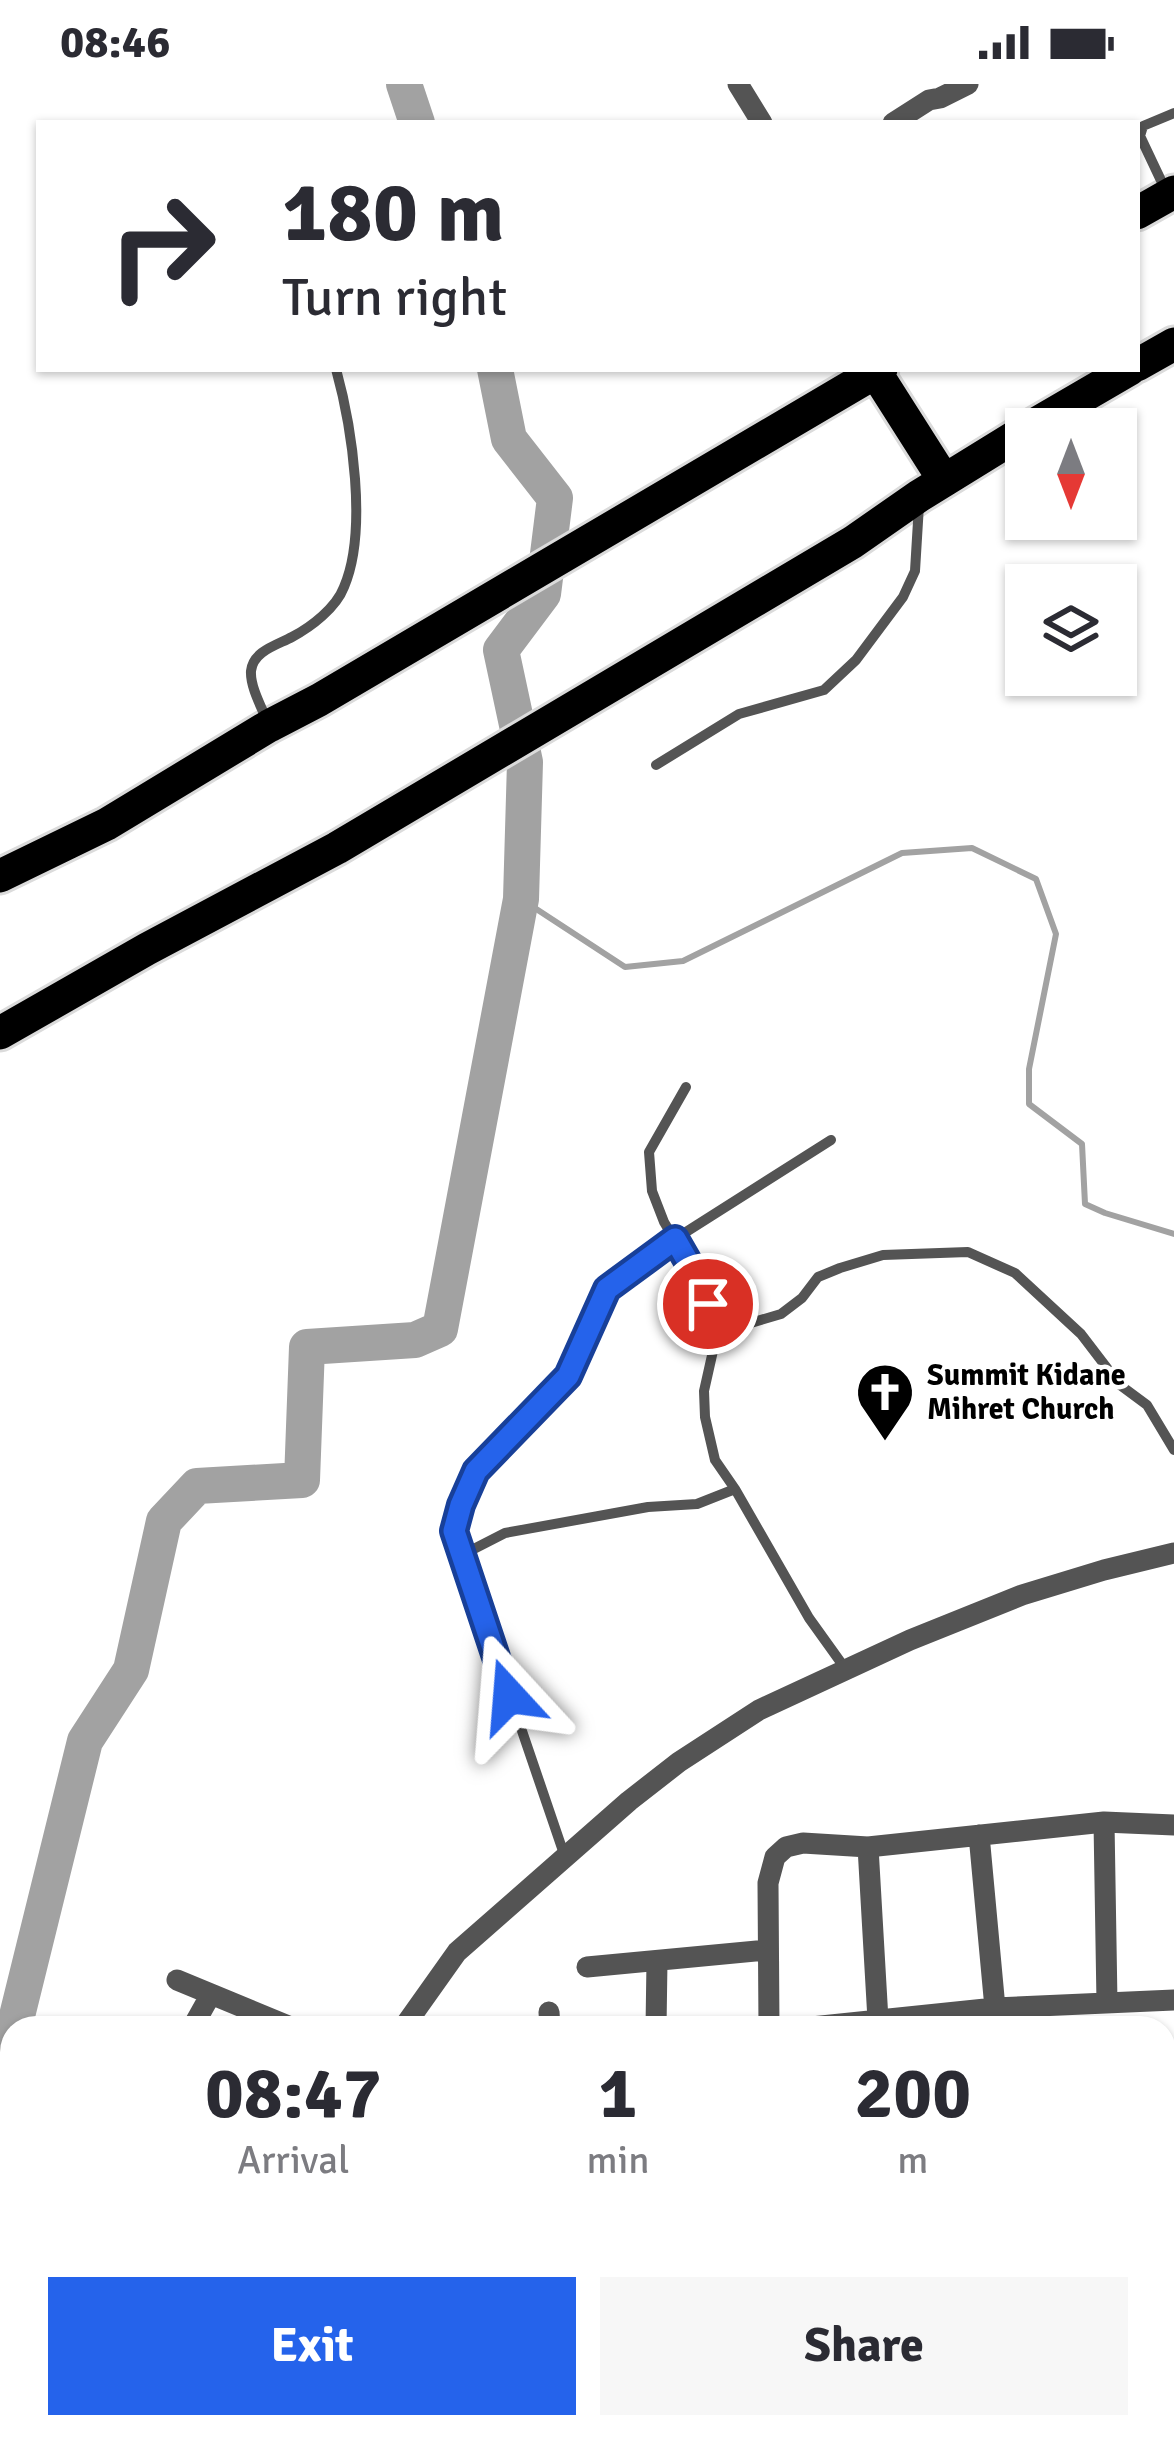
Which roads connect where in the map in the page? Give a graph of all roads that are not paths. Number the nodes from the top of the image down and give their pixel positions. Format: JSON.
{"nodes":[{"id":1,"x":738,"y":84,"type":"edge"},
{"id":2,"x":968,"y":84,"type":"edge"},
{"id":3,"x":921,"y":92,"type":"edge"},
{"id":4,"x":1174,"y":113,"type":"edge"},
{"id":5,"x":760,"y":120,"type":"edge"},
{"id":6,"x":896,"y":120,"type":"edge"},
{"id":7,"x":1171,"y":194,"type":"edge"},
{"id":8,"x":1140,"y":211,"type":"edge"},
{"id":9,"x":337,"y":372,"type":"edge"},
{"id":10,"x":877,"y":372,"type":"edge"},
{"id":11,"x":879,"y":372,"type":"edge"},
{"id":12,"x":1132,"y":372,"type":"edge"},
{"id":13,"x":1066,"y":408,"type":"edge"},
{"id":14,"x":1005,"y":443,"type":"edge"},
{"id":15,"x":932,"y":488,"type":"junction"},
{"id":16,"x":269,"y":726,"type":"junction"},
{"id":17,"x":656,"y":764,"type":"dead end"},
{"id":18,"x":0,"y":876,"type":"edge"},
{"id":19,"x":0,"y":1033,"type":"edge"},
{"id":20,"x":686,"y":1087,"type":"dead end"},
{"id":21,"x":831,"y":1140,"type":"dead end"},
{"id":22,"x":675,"y":1239,"type":"junction"},
{"id":23,"x":717,"y":1333,"type":"junction"},
{"id":24,"x":1174,"y":1450,"type":"edge"},
{"id":25,"x":735,"y":1489,"type":"junction"},
{"id":26,"x":1174,"y":1553,"type":"edge"},
{"id":27,"x":462,"y":1555,"type":"junction"},
{"id":28,"x":847,"y":1671,"type":"junction"},
{"id":29,"x":1104,"y":1822,"type":"junction"},
{"id":30,"x":1174,"y":1825,"type":"edge"},
{"id":31,"x":979,"y":1835,"type":"junction"},
{"id":32,"x":868,"y":1847,"type":"junction"},
{"id":33,"x":565,"y":1858,"type":"junction"},
{"id":34,"x":767,"y":1950,"type":"junction"},
{"id":35,"x":656,"y":1961,"type":"junction"},
{"id":36,"x":587,"y":1966,"type":"dead end"},
{"id":37,"x":178,"y":1979,"type":"dead end"},
{"id":38,"x":211,"y":1994,"type":"junction"},
{"id":39,"x":1174,"y":2000,"type":"edge"},
{"id":40,"x":1107,"y":2003,"type":"junction"},
{"id":41,"x":995,"y":2008,"type":"junction"},
{"id":42,"x":199,"y":2016,"type":"edge"},
{"id":43,"x":264,"y":2016,"type":"edge"},
{"id":44,"x":412,"y":2016,"type":"edge"},
{"id":45,"x":656,"y":2016,"type":"edge"},
{"id":46,"x":769,"y":2016,"type":"edge"},
{"id":47,"x":878,"y":2016,"type":"edge"},
{"id":48,"x":917,"y":2016,"type":"edge"}],
"edges":[{"from":1,"to":5,"type":"street"},
{"from":2,"to":3,"type":"street"},
{"from":3,"to":6,"type":"street"},
{"from":4,"to":7,"type":"lane"},
{"from":7,"to":8,"type":"highway"},
{"from":9,"to":16,"type":"lane"},
{"from":10,"to":16,"type":"highway"},
{"from":11,"to":15,"type":"highway"},
{"from":12,"to":13,"type":"highway"},
{"from":14,"to":15,"type":"highway"},
{"from":15,"to":17,"type":"lane"},
{"from":15,"to":19,"type":"highway"},
{"from":16,"to":18,"type":"highway"},
{"from":20,"to":22,"type":"lane"},
{"from":21,"to":22,"type":"lane"},
{"from":22,"to":23,"type":"lane"},
{"from":22,"to":27,"type":"lane"},
{"from":23,"to":24,"type":"lane"},
{"from":23,"to":25,"type":"lane"},
{"from":25,"to":27,"type":"lane"},
{"from":25,"to":28,"type":"lane"},
{"from":26,"to":28,"type":"street"},
{"from":27,"to":33,"type":"lane"},
{"from":28,"to":33,"type":"street"},
{"from":29,"to":30,"type":"street"},
{"from":29,"to":31,"type":"street"},
{"from":29,"to":40,"type":"street"},
{"from":31,"to":32,"type":"street"},
{"from":31,"to":41,"type":"street"},
{"from":32,"to":34,"type":"street"},
{"from":32,"to":47,"type":"street"},
{"from":33,"to":44,"type":"street"},
{"from":34,"to":35,"type":"street"},
{"from":34,"to":46,"type":"street"},
{"from":35,"to":36,"type":"street"},
{"from":35,"to":45,"type":"street"},
{"from":37,"to":38,"type":"street"},
{"from":38,"to":42,"type":"street"},
{"from":38,"to":43,"type":"street"},
{"from":39,"to":40,"type":"street"},
{"from":40,"to":41,"type":"street"},
{"from":41,"to":48,"type":"street"}]}
